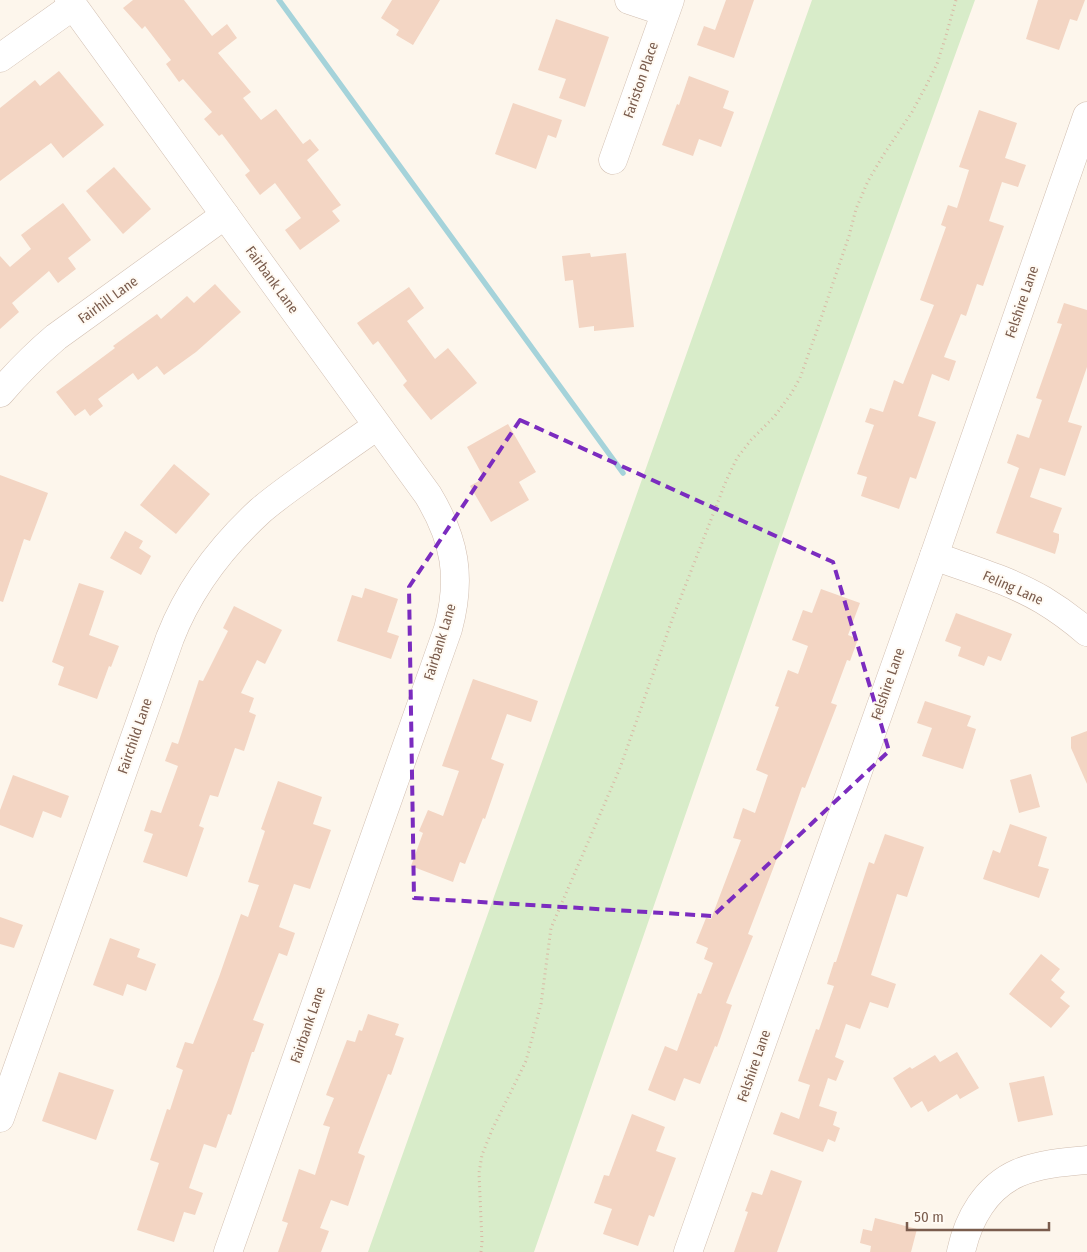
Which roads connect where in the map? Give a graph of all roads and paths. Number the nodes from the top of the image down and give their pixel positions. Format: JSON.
{"nodes":[{"id":1,"x":629,"y":0,"type":"edge"},
{"id":2,"x":956,"y":0,"type":"edge"},
{"id":3,"x":71,"y":3,"type":"edge"},
{"id":4,"x":668,"y":6,"type":"edge"},
{"id":5,"x":0,"y":58,"type":"edge"},
{"id":6,"x":1087,"y":116,"type":"edge"},
{"id":7,"x":613,"y":160,"type":"dead end"},
{"id":8,"x":225,"y":215,"type":"junction"},
{"id":9,"x":0,"y":394,"type":"edge"},
{"id":10,"x":377,"y":426,"type":"junction"},
{"id":11,"x":934,"y":556,"type":"junction"},
{"id":12,"x":1087,"y":632,"type":"edge"},
{"id":13,"x":0,"y":1118,"type":"edge"},
{"id":14,"x":1087,"y":1160,"type":"edge"},
{"id":15,"x":228,"y":1252,"type":"edge"},
{"id":16,"x":481,"y":1252,"type":"edge"},
{"id":17,"x":688,"y":1252,"type":"edge"},
{"id":18,"x":961,"y":1252,"type":"edge"}],
"edges":[{"from":1,"to":4,"type":"street"},
{"from":2,"to":16,"type":"path"},
{"from":3,"to":5,"type":"street"},
{"from":3,"to":8,"type":"street","name":"Fairbank Lane"},
{"from":4,"to":7,"type":"street","name":"Fariston Place"},
{"from":6,"to":11,"type":"street","name":"Felshire Lane"},
{"from":8,"to":9,"type":"street","name":"Fairhill Lane"},
{"from":8,"to":10,"type":"street","name":"Fairbank Lane"},
{"from":10,"to":13,"type":"street","name":"Fairchild Lane"},
{"from":10,"to":15,"type":"street","name":"Fairbank Lane"},
{"from":11,"to":12,"type":"street","name":"Feling Lane"},
{"from":11,"to":17,"type":"street","name":"Felshire Lane"},
{"from":14,"to":18,"type":"street"}]}
